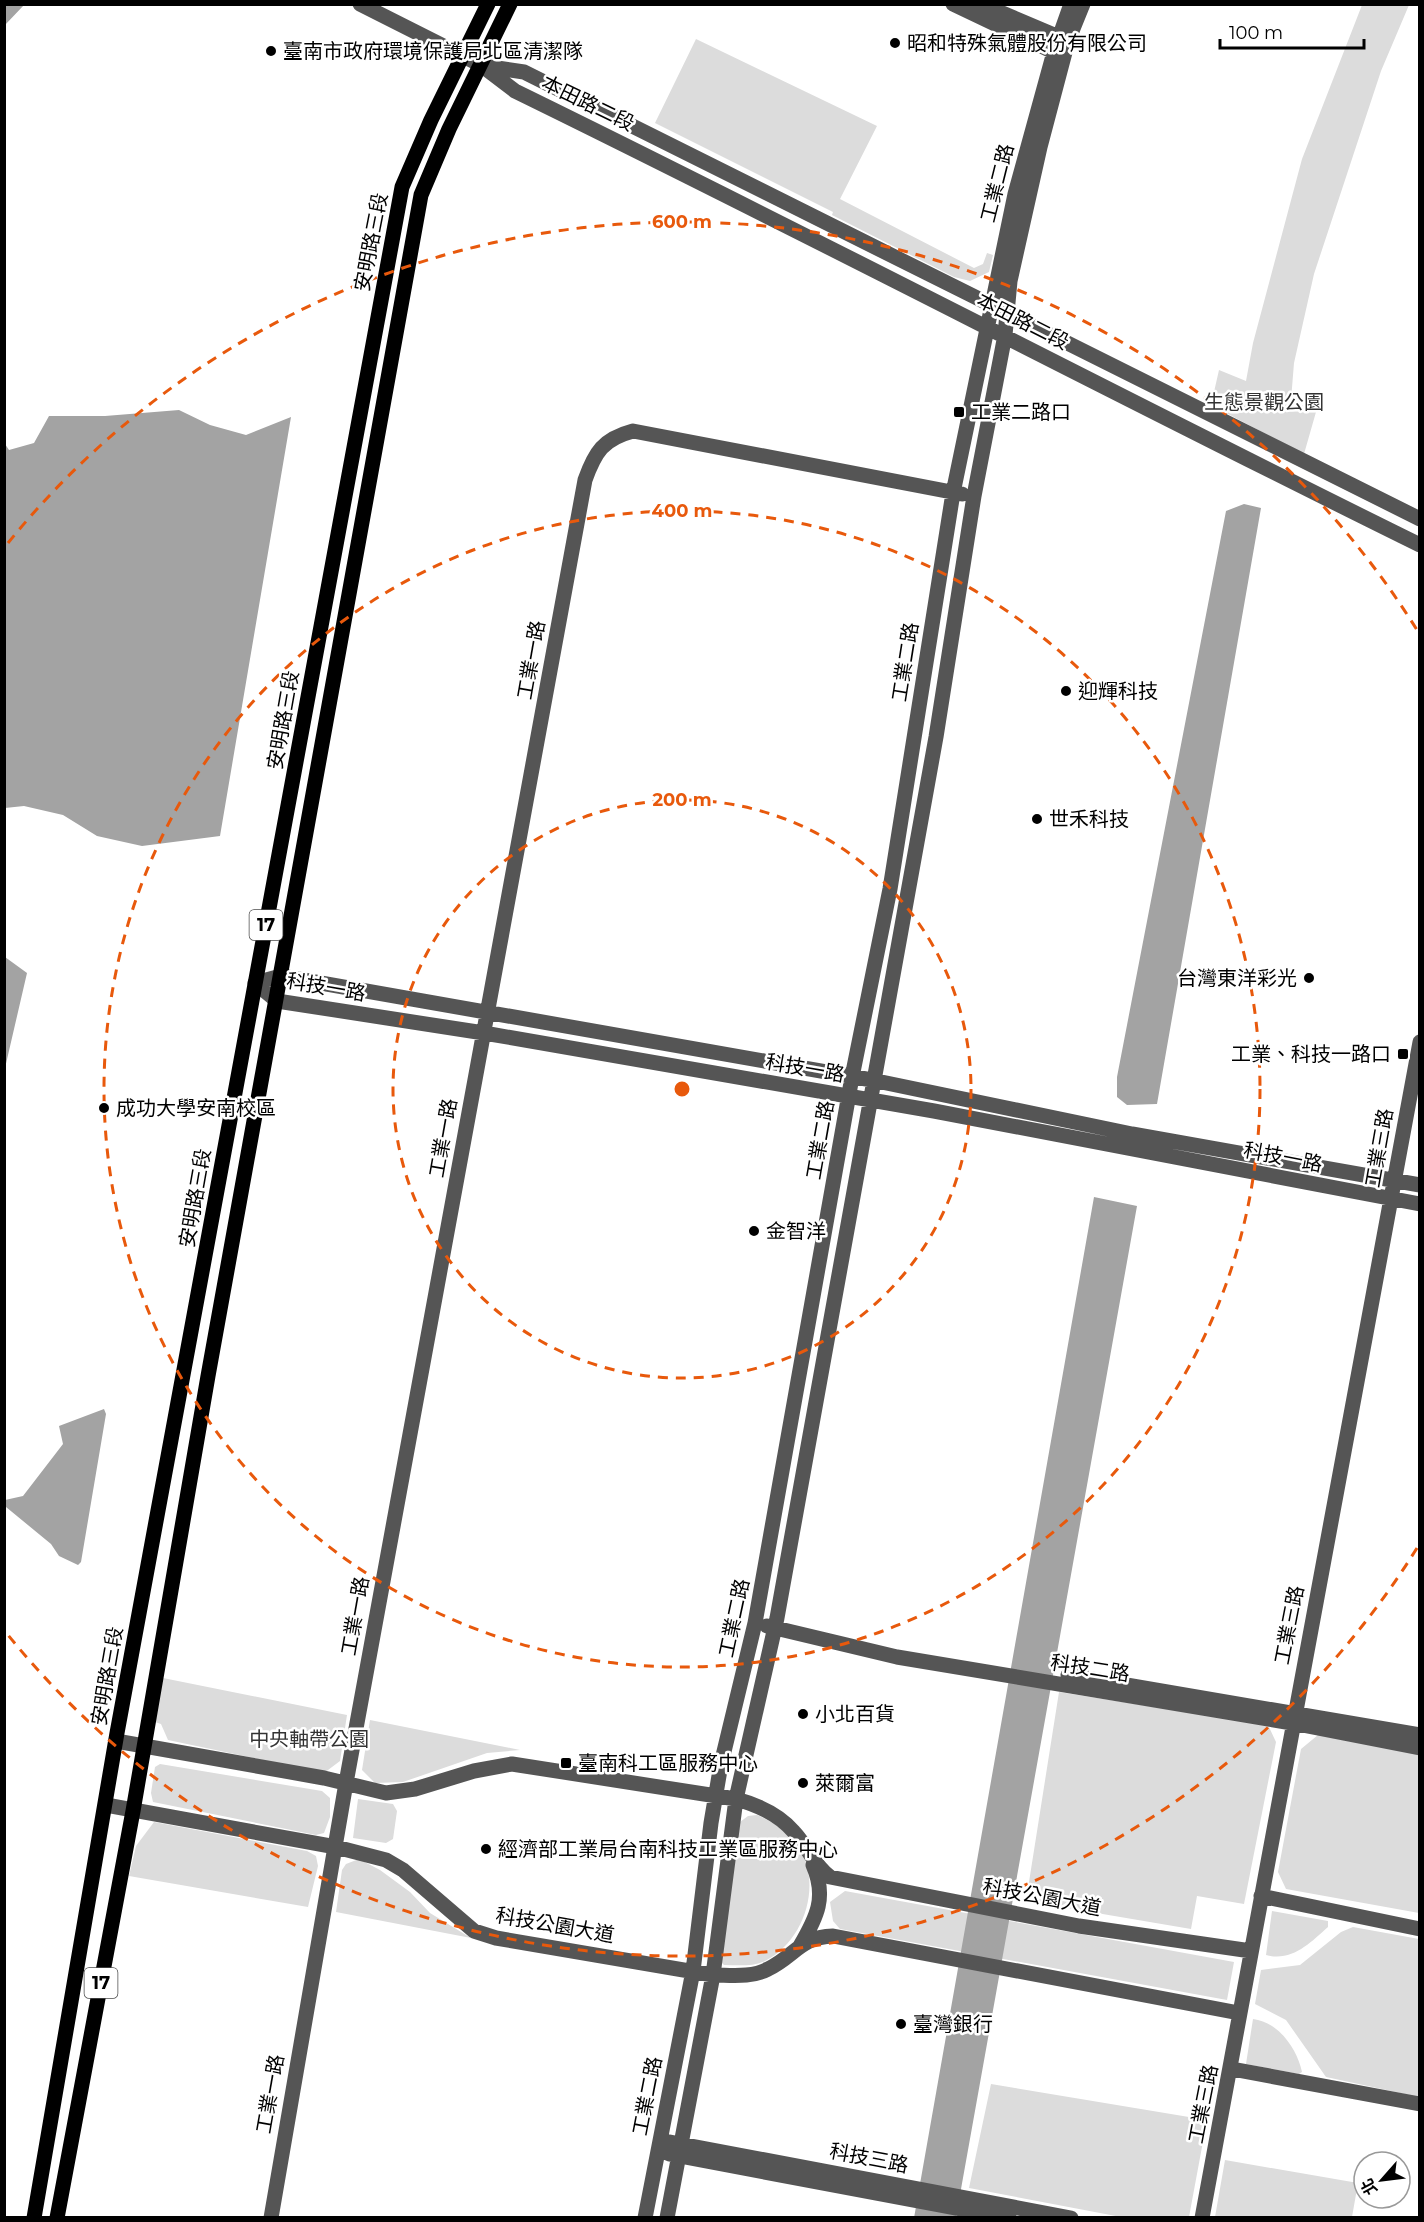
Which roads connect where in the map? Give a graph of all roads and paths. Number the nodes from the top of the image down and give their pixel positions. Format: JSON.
{"nodes":[{"id":1,"x":360,"y":4,"type":"edge"},
{"id":2,"x":488,"y":4,"type":"edge"},
{"id":3,"x":510,"y":4,"type":"edge"},
{"id":4,"x":953,"y":4,"type":"edge"},
{"id":5,"x":981,"y":4,"type":"edge"},
{"id":6,"x":1071,"y":4,"type":"edge"},
{"id":7,"x":1083,"y":4,"type":"edge"},
{"id":8,"x":1061,"y":47,"type":"junction"},
{"id":9,"x":464,"y":56,"type":"junction"},
{"id":10,"x":481,"y":65,"type":"junction"},
{"id":11,"x":1034,"y":149,"type":"junction"},
{"id":12,"x":990,"y":304,"type":"junction"},
{"id":13,"x":1007,"y":313,"type":"junction"},
{"id":14,"x":986,"y":326,"type":"junction"},
{"id":15,"x":1005,"y":336,"type":"junction"},
{"id":16,"x":953,"y":493,"type":"junction"},
{"id":17,"x":974,"y":496,"type":"junction"},
{"id":18,"x":1419,"y":519,"type":"edge"},
{"id":19,"x":1419,"y":545,"type":"edge"},
{"id":20,"x":281,"y":976,"type":"junction"},
{"id":21,"x":255,"y":983,"type":"junction"},
{"id":22,"x":277,"y":1001,"type":"junction"},
{"id":23,"x":488,"y":1012,"type":"junction"},
{"id":24,"x":484,"y":1033,"type":"junction"},
{"id":25,"x":1419,"y":1041,"type":"edge"},
{"id":26,"x":852,"y":1077,"type":"junction"},
{"id":27,"x":872,"y":1080,"type":"junction"},
{"id":28,"x":848,"y":1097,"type":"junction"},
{"id":29,"x":869,"y":1100,"type":"junction"},
{"id":30,"x":1395,"y":1180,"type":"junction"},
{"id":31,"x":1419,"y":1185,"type":"edge"},
{"id":32,"x":1392,"y":1199,"type":"junction"},
{"id":33,"x":1419,"y":1204,"type":"edge"},
{"id":34,"x":756,"y":1618,"type":"junction"},
{"id":35,"x":776,"y":1623,"type":"junction"},
{"id":36,"x":1293,"y":1718,"type":"junction"},
{"id":37,"x":1419,"y":1735,"type":"edge"},
{"id":38,"x":116,"y":1741,"type":"junction"},
{"id":39,"x":142,"y":1748,"type":"junction"},
{"id":40,"x":1419,"y":1748,"type":"edge"},
{"id":41,"x":346,"y":1783,"type":"junction"},
{"id":42,"x":716,"y":1796,"type":"junction"},
{"id":43,"x":736,"y":1799,"type":"junction"},
{"id":44,"x":106,"y":1805,"type":"junction"},
{"id":45,"x":133,"y":1811,"type":"junction"},
{"id":46,"x":336,"y":1847,"type":"junction"},
{"id":47,"x":806,"y":1848,"type":"junction"},
{"id":48,"x":1261,"y":1896,"type":"junction"},
{"id":49,"x":1419,"y":1929,"type":"edge"},
{"id":50,"x":800,"y":1946,"type":"junction"},
{"id":51,"x":1251,"y":1951,"type":"junction"},
{"id":52,"x":693,"y":1971,"type":"junction"},
{"id":53,"x":713,"y":1975,"type":"junction"},
{"id":54,"x":1239,"y":2013,"type":"junction"},
{"id":55,"x":1232,"y":2069,"type":"junction"},
{"id":56,"x":1419,"y":2104,"type":"edge"},
{"id":57,"x":658,"y":2146,"type":"junction"},
{"id":58,"x":678,"y":2150,"type":"junction"},
{"id":59,"x":34,"y":2217,"type":"edge"},
{"id":60,"x":57,"y":2217,"type":"edge"},
{"id":61,"x":271,"y":2217,"type":"edge"},
{"id":62,"x":645,"y":2217,"type":"edge"},
{"id":63,"x":667,"y":2217,"type":"edge"},
{"id":64,"x":1009,"y":2217,"type":"edge"},
{"id":65,"x":1071,"y":2217,"type":"edge"},
{"id":66,"x":1202,"y":2217,"type":"edge"}],
"edges":[{"from":1,"to":9,"type":"street"},
{"from":2,"to":9,"type":"main road","number":"17"},
{"from":3,"to":10,"type":"main road","number":"17"},
{"from":4,"to":8,"type":"street"},
{"from":5,"to":8,"type":"street"},
{"from":6,"to":8,"type":"street","name":"工業二路"},
{"from":7,"to":8,"type":"street","name":"工業二路"},
{"from":8,"to":11,"type":"street","name":"工業二路"},
{"from":9,"to":10,"type":"street"},
{"from":9,"to":21,"type":"main road","name":"安明路三段","number":"17"},
{"from":10,"to":12,"type":"street","name":"本田路二段"},
{"from":10,"to":14,"type":"street","name":"本田路二段"},
{"from":10,"to":20,"type":"main road","name":"安明路三段","number":"17"},
{"from":11,"to":12,"type":"street","name":"工業二路"},
{"from":11,"to":13,"type":"street","name":"工業二路"},
{"from":12,"to":13,"type":"street","name":"本田路二段"},
{"from":12,"to":14,"type":"street","name":"工業二路"},
{"from":13,"to":15,"type":"street","name":"工業二路"},
{"from":13,"to":18,"type":"street","name":"本田路二段"},
{"from":14,"to":15,"type":"street","name":"本田路二段"},
{"from":14,"to":16,"type":"street","name":"工業二路"},
{"from":15,"to":17,"type":"street","name":"工業二路"},
{"from":15,"to":19,"type":"street","name":"本田路二段"},
{"from":16,"to":17,"type":"street","name":"工業一路"},
{"from":16,"to":23,"type":"street","name":"工業一路"},
{"from":16,"to":26,"type":"street","name":"工業二路"},
{"from":17,"to":27,"type":"street","name":"工業二路"},
{"from":20,"to":21,"type":"street","name":"科技一路"},
{"from":20,"to":22,"type":"main road","name":"安明路三段","number":"17"},
{"from":20,"to":23,"type":"street","name":"科技一路"},
{"from":21,"to":22,"type":"street","name":"科技一路"},
{"from":21,"to":38,"type":"main road","name":"安明路三段","number":"17"},
{"from":22,"to":24,"type":"street","name":"科技一路"},
{"from":22,"to":39,"type":"main road","name":"安明路三段","number":"17"},
{"from":23,"to":24,"type":"street","name":"工業一路"},
{"from":23,"to":26,"type":"street","name":"科技一路"},
{"from":24,"to":28,"type":"street","name":"科技一路"},
{"from":24,"to":41,"type":"street","name":"工業一路"},
{"from":25,"to":30,"type":"street","name":"工業三路"},
{"from":26,"to":27,"type":"street","name":"科技一路"},
{"from":26,"to":28,"type":"street","name":"工業二路"},
{"from":27,"to":29,"type":"street","name":"工業二路"},
{"from":27,"to":30,"type":"street","name":"科技一路"},
{"from":28,"to":29,"type":"street","name":"科技一路"},
{"from":28,"to":34,"type":"street","name":"工業二路"},
{"from":29,"to":32,"type":"street","name":"科技一路"},
{"from":29,"to":35,"type":"street","name":"工業二路"},
{"from":30,"to":31,"type":"street","name":"科技一路"},
{"from":30,"to":32,"type":"street","name":"工業三路"},
{"from":32,"to":33,"type":"street","name":"科技一路"},
{"from":32,"to":36,"type":"street","name":"工業三路"},
{"from":34,"to":35,"type":"street","name":"科技二路"},
{"from":34,"to":42,"type":"street","name":"工業二路"},
{"from":35,"to":36,"type":"street","name":"科技二路"},
{"from":35,"to":43,"type":"street","name":"工業二路"},
{"from":36,"to":37,"type":"street","name":"科技二路"},
{"from":36,"to":40,"type":"street","name":"科技二路"},
{"from":36,"to":48,"type":"street","name":"工業三路"},
{"from":38,"to":39,"type":"street","name":"科技公園大道"},
{"from":38,"to":44,"type":"main road","name":"安明路三段","number":"17"},
{"from":39,"to":41,"type":"street","name":"科技公園大道"},
{"from":39,"to":45,"type":"main road","name":"安明路三段","number":"17"},
{"from":41,"to":42,"type":"street","name":"科技公園大道"},
{"from":41,"to":46,"type":"street","name":"工業一路"},
{"from":42,"to":43,"type":"street","name":"科技公園大道"},
{"from":42,"to":52,"type":"street","name":"工業二路"},
{"from":43,"to":47,"type":"street","name":"科技公園大道"},
{"from":43,"to":53,"type":"street","name":"工業二路"},
{"from":44,"to":45,"type":"street","name":"科技公園大道"},
{"from":44,"to":59,"type":"main road","name":"安明路三段","number":"17"},
{"from":45,"to":46,"type":"street","name":"科技公園大道"},
{"from":45,"to":60,"type":"main road","name":"安明路三段","number":"17"},
{"from":46,"to":52,"type":"street","name":"科技公園大道"},
{"from":46,"to":61,"type":"street","name":"工業一路"},
{"from":47,"to":50,"type":"street","name":"科技公園大道"},
{"from":47,"to":51,"type":"street","name":"科技公園大道"},
{"from":48,"to":49,"type":"street"},
{"from":48,"to":51,"type":"street","name":"工業三路"},
{"from":50,"to":53,"type":"street","name":"科技公園大道"},
{"from":50,"to":54,"type":"street","name":"科技公園大道"},
{"from":51,"to":54,"type":"street","name":"工業三路"},
{"from":52,"to":53,"type":"street","name":"科技公園大道"},
{"from":52,"to":57,"type":"street","name":"工業二路"},
{"from":53,"to":58,"type":"street","name":"工業二路"},
{"from":54,"to":55,"type":"street","name":"工業三路"},
{"from":55,"to":56,"type":"street"},
{"from":55,"to":66,"type":"street","name":"工業三路"},
{"from":57,"to":58,"type":"street","name":"科技三路"},
{"from":57,"to":62,"type":"street","name":"工業二路"},
{"from":58,"to":63,"type":"street","name":"工業二路"},
{"from":58,"to":64,"type":"street","name":"科技三路"},
{"from":58,"to":65,"type":"street","name":"科技三路"}]}
